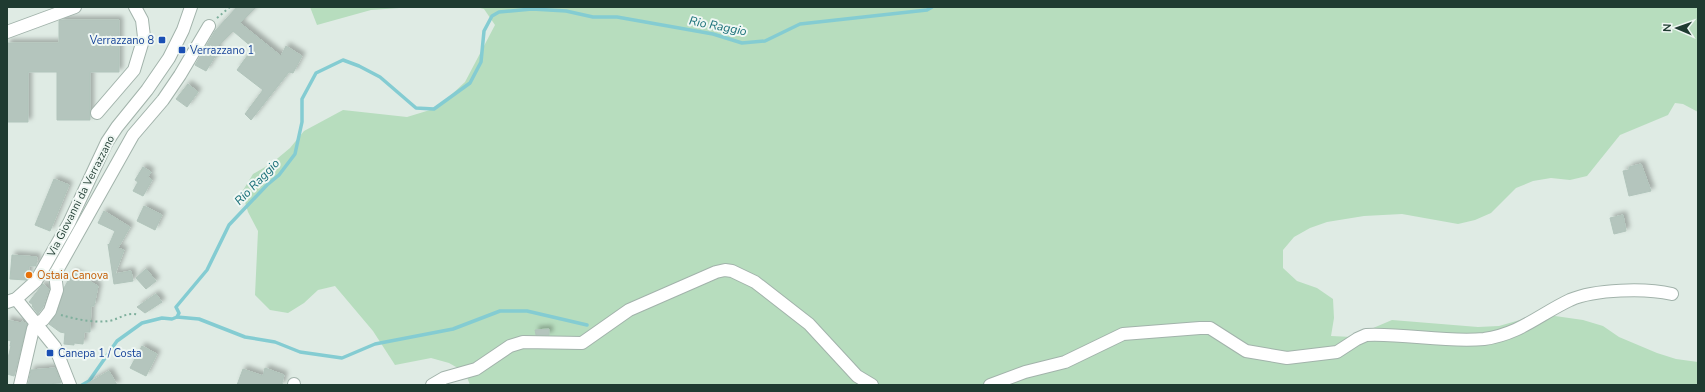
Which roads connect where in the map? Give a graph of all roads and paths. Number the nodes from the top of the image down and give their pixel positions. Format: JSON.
{"nodes":[{"id":1,"x":75,"y":7,"type":"edge"},
{"id":2,"x":135,"y":7,"type":"edge"},
{"id":3,"x":191,"y":7,"type":"edge"},
{"id":4,"x":230,"y":7,"type":"edge"},
{"id":5,"x":209,"y":26,"type":"joint"},
{"id":6,"x":7,"y":32,"type":"edge"},
{"id":7,"x":97,"y":113,"type":"dead end"},
{"id":8,"x":1672,"y":294,"type":"dead end"},
{"id":9,"x":11,"y":301,"type":"edge"},
{"id":10,"x":50,"y":311,"type":"junction"},
{"id":11,"x":139,"y":314,"type":"dead end"},
{"id":12,"x":36,"y":323,"type":"junction"},
{"id":13,"x":69,"y":384,"type":"edge"},
{"id":14,"x":20,"y":385,"type":"edge"},
{"id":15,"x":432,"y":385,"type":"edge"},
{"id":16,"x":872,"y":385,"type":"edge"},
{"id":17,"x":990,"y":385,"type":"edge"}],
"edges":[{"from":1,"to":6,"type":"street"},
{"from":2,"to":7,"type":"street"},
{"from":3,"to":9,"type":"street","name":"Via Giovanni da Verrazzano"},
{"from":4,"to":5,"type":"path"},
{"from":5,"to":10,"type":"street"},
{"from":8,"to":17,"type":"street"},
{"from":9,"to":12,"type":"street"},
{"from":10,"to":11,"type":"path"},
{"from":10,"to":12,"type":"street"},
{"from":12,"to":13,"type":"street"},
{"from":12,"to":14,"type":"street"},
{"from":15,"to":16,"type":"street"}]}
